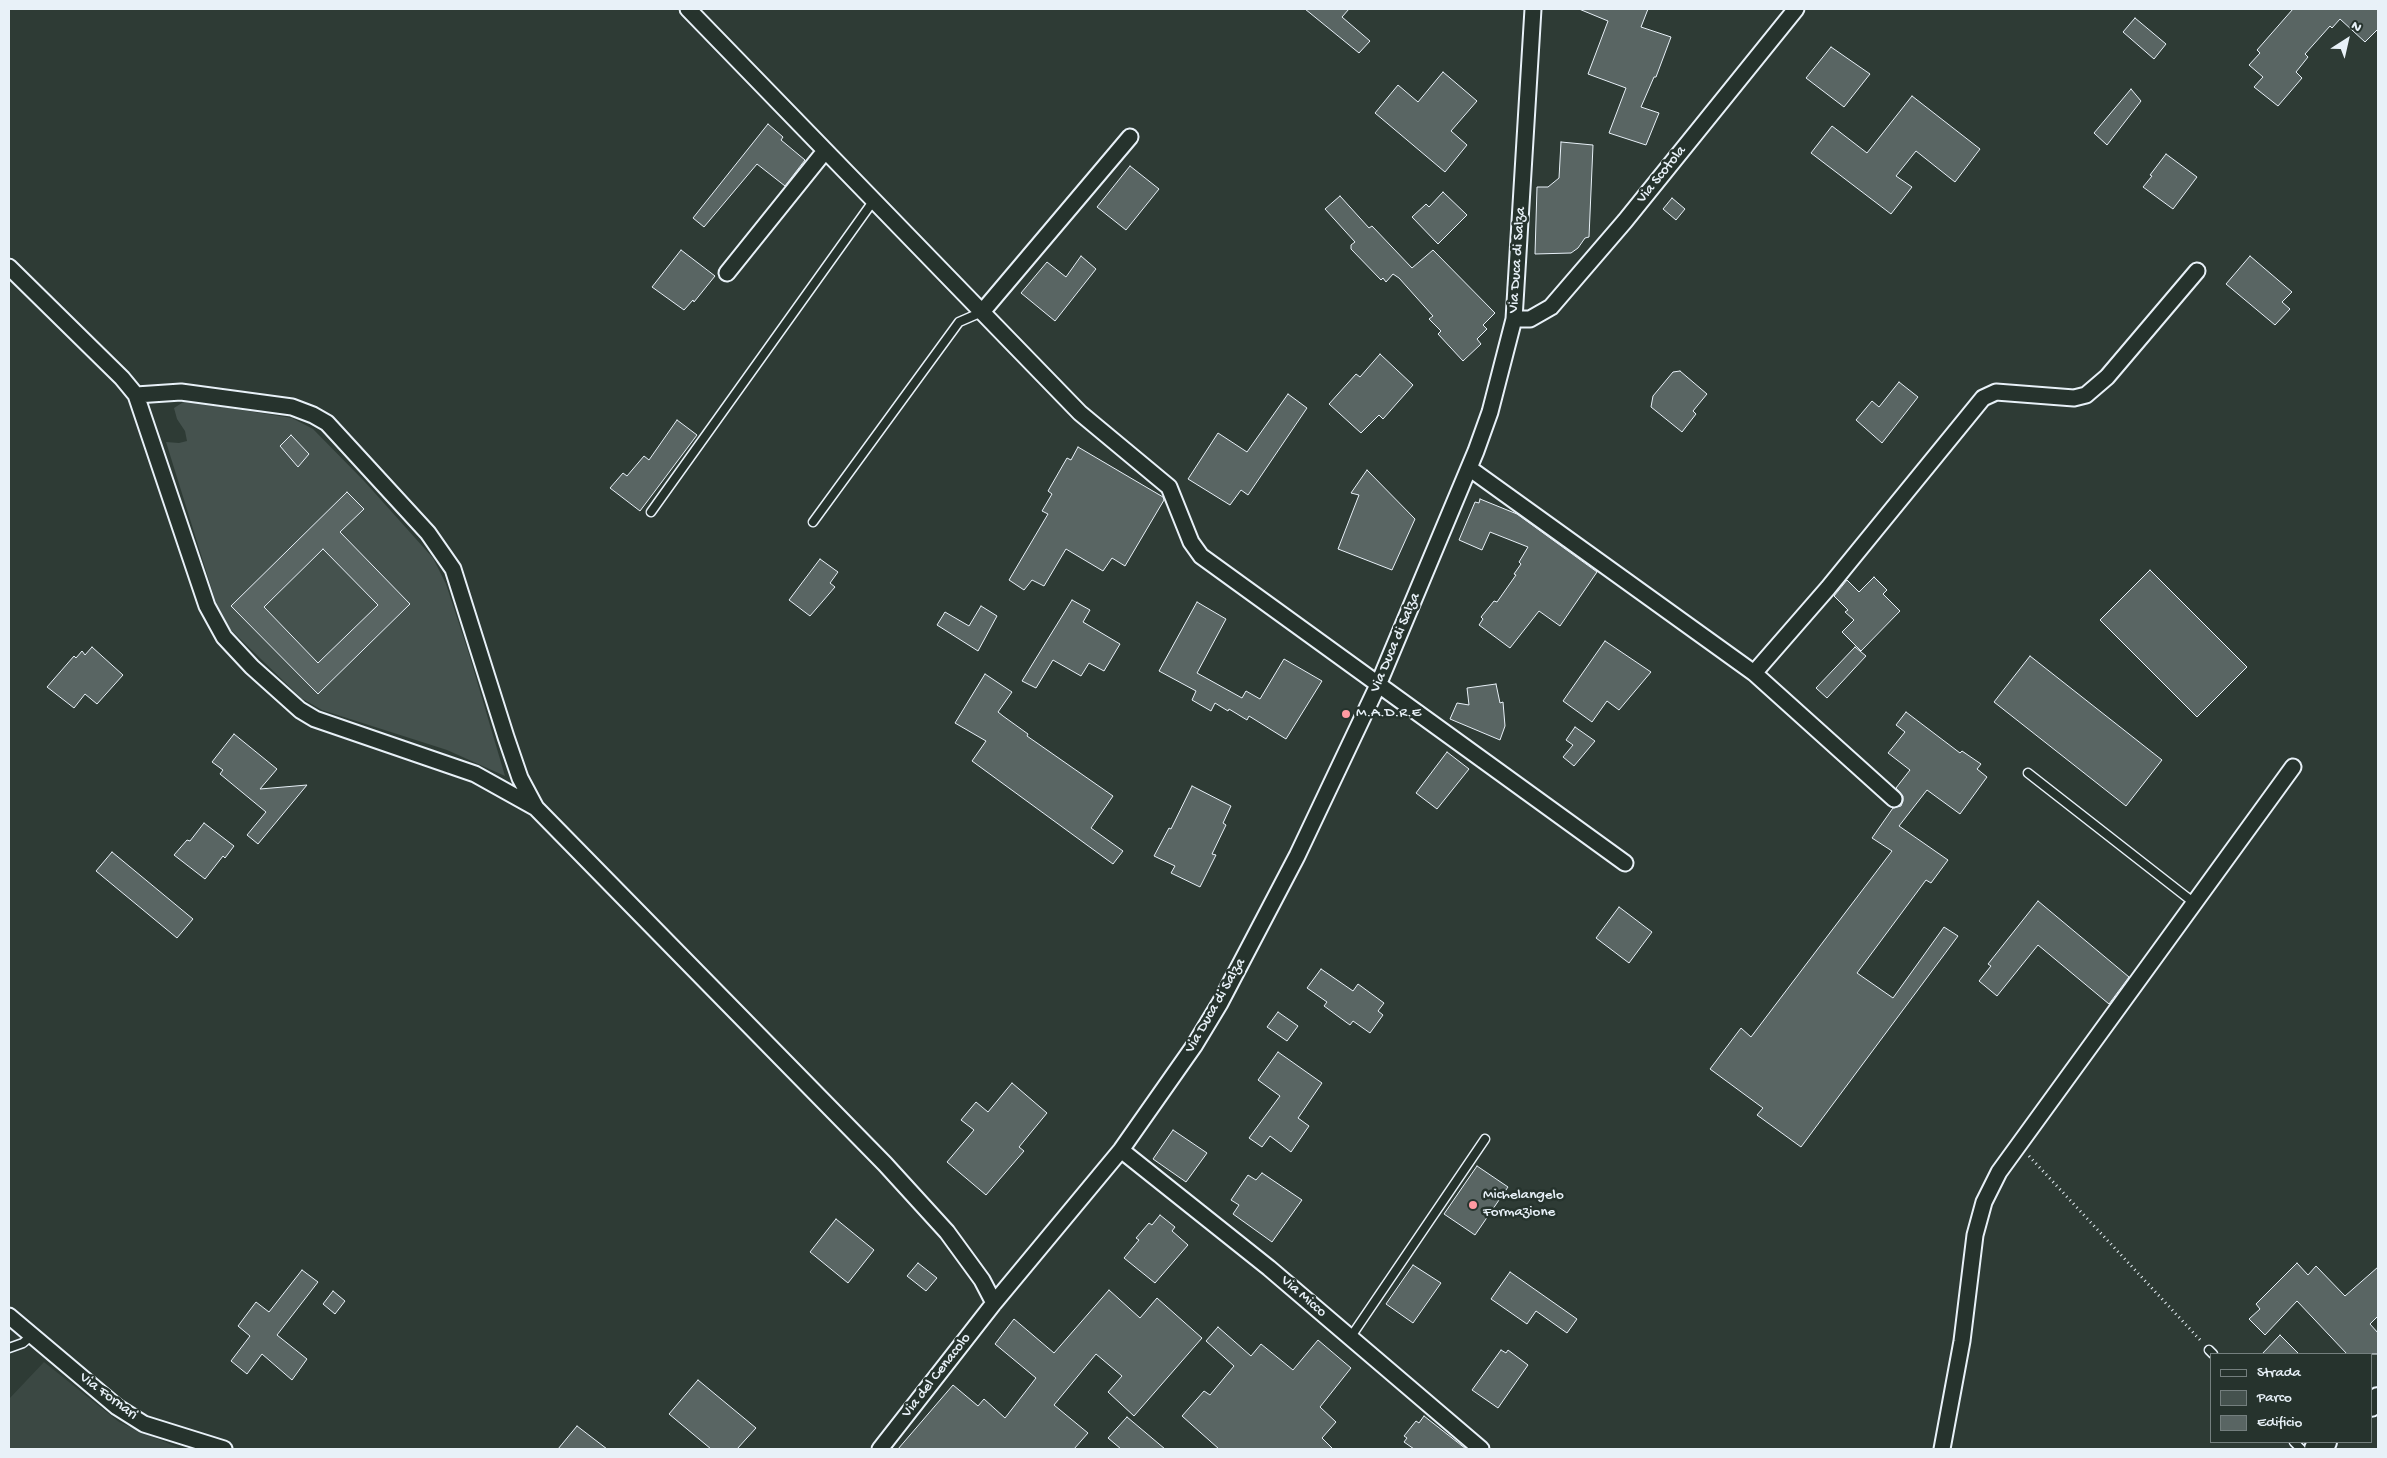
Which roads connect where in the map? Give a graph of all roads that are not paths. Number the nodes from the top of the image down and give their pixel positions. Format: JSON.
{"nodes":[{"id":1,"x":688,"y":9,"type":"edge"},
{"id":2,"x":1533,"y":9,"type":"edge"},
{"id":3,"x":1796,"y":9,"type":"edge"},
{"id":4,"x":1130,"y":137,"type":"dead end"},
{"id":5,"x":825,"y":151,"type":"junction"},
{"id":6,"x":874,"y":200,"type":"junction"},
{"id":7,"x":9,"y":268,"type":"edge"},
{"id":8,"x":727,"y":272,"type":"dead end"},
{"id":9,"x":2197,"y":272,"type":"dead end"},
{"id":10,"x":982,"y":312,"type":"junction"},
{"id":11,"x":1514,"y":319,"type":"junction"},
{"id":12,"x":136,"y":395,"type":"junction"},
{"id":13,"x":1469,"y":468,"type":"junction"},
{"id":14,"x":651,"y":512,"type":"dead end"},
{"id":15,"x":813,"y":522,"type":"dead end"},
{"id":16,"x":1754,"y":673,"type":"junction"},
{"id":17,"x":1378,"y":686,"type":"junction"},
{"id":18,"x":2292,"y":767,"type":"dead end"},
{"id":19,"x":2028,"y":774,"type":"dead end"},
{"id":20,"x":1894,"y":799,"type":"dead end"},
{"id":21,"x":536,"y":808,"type":"junction"},
{"id":22,"x":1625,"y":863,"type":"dead end"},
{"id":23,"x":2193,"y":902,"type":"junction"},
{"id":24,"x":1485,"y":1139,"type":"dead end"},
{"id":25,"x":1121,"y":1150,"type":"junction"},
{"id":26,"x":994,"y":1303,"type":"junction"},
{"id":27,"x":9,"y":1316,"type":"edge"},
{"id":28,"x":32,"y":1335,"type":"junction"},
{"id":29,"x":1350,"y":1338,"type":"junction"},
{"id":30,"x":9,"y":1348,"type":"edge"},
{"id":31,"x":224,"y":1449,"type":"edge"},
{"id":32,"x":880,"y":1449,"type":"edge"},
{"id":33,"x":1481,"y":1449,"type":"edge"},
{"id":34,"x":1942,"y":1449,"type":"edge"}],
"edges":[{"from":1,"to":5,"type":"street"},
{"from":2,"to":11,"type":"street","name":"Via Duca di Salza"},
{"from":3,"to":11,"type":"street","name":"Via Scotola"},
{"from":4,"to":10,"type":"street"},
{"from":5,"to":6,"type":"street"},
{"from":5,"to":8,"type":"street"},
{"from":6,"to":10,"type":"street"},
{"from":6,"to":14,"type":"lane"},
{"from":7,"to":12,"type":"street"},
{"from":9,"to":16,"type":"street"},
{"from":10,"to":15,"type":"lane"},
{"from":10,"to":17,"type":"street"},
{"from":11,"to":13,"type":"street","name":"Via Duca di Salza"},
{"from":12,"to":21,"type":"street"},
{"from":12,"to":21,"type":"street"},
{"from":13,"to":16,"type":"street"},
{"from":13,"to":17,"type":"street","name":"Via Duca di Salza"},
{"from":16,"to":20,"type":"street"},
{"from":17,"to":22,"type":"street"},
{"from":17,"to":25,"type":"street","name":"Via Duca di Salza"},
{"from":18,"to":23,"type":"street"},
{"from":19,"to":23,"type":"lane"},
{"from":21,"to":26,"type":"street"},
{"from":23,"to":34,"type":"street"},
{"from":24,"to":29,"type":"lane"},
{"from":25,"to":26,"type":"street","name":"Via Duca di Salza"},
{"from":25,"to":29,"type":"street","name":"Via Micco"},
{"from":26,"to":32,"type":"street","name":"Via del Cenacolo"},
{"from":27,"to":28,"type":"street","name":"Via Fornari"},
{"from":28,"to":30,"type":"lane"},
{"from":28,"to":31,"type":"street","name":"Via Fornari"},
{"from":29,"to":33,"type":"street","name":"Via Micco"}]}
